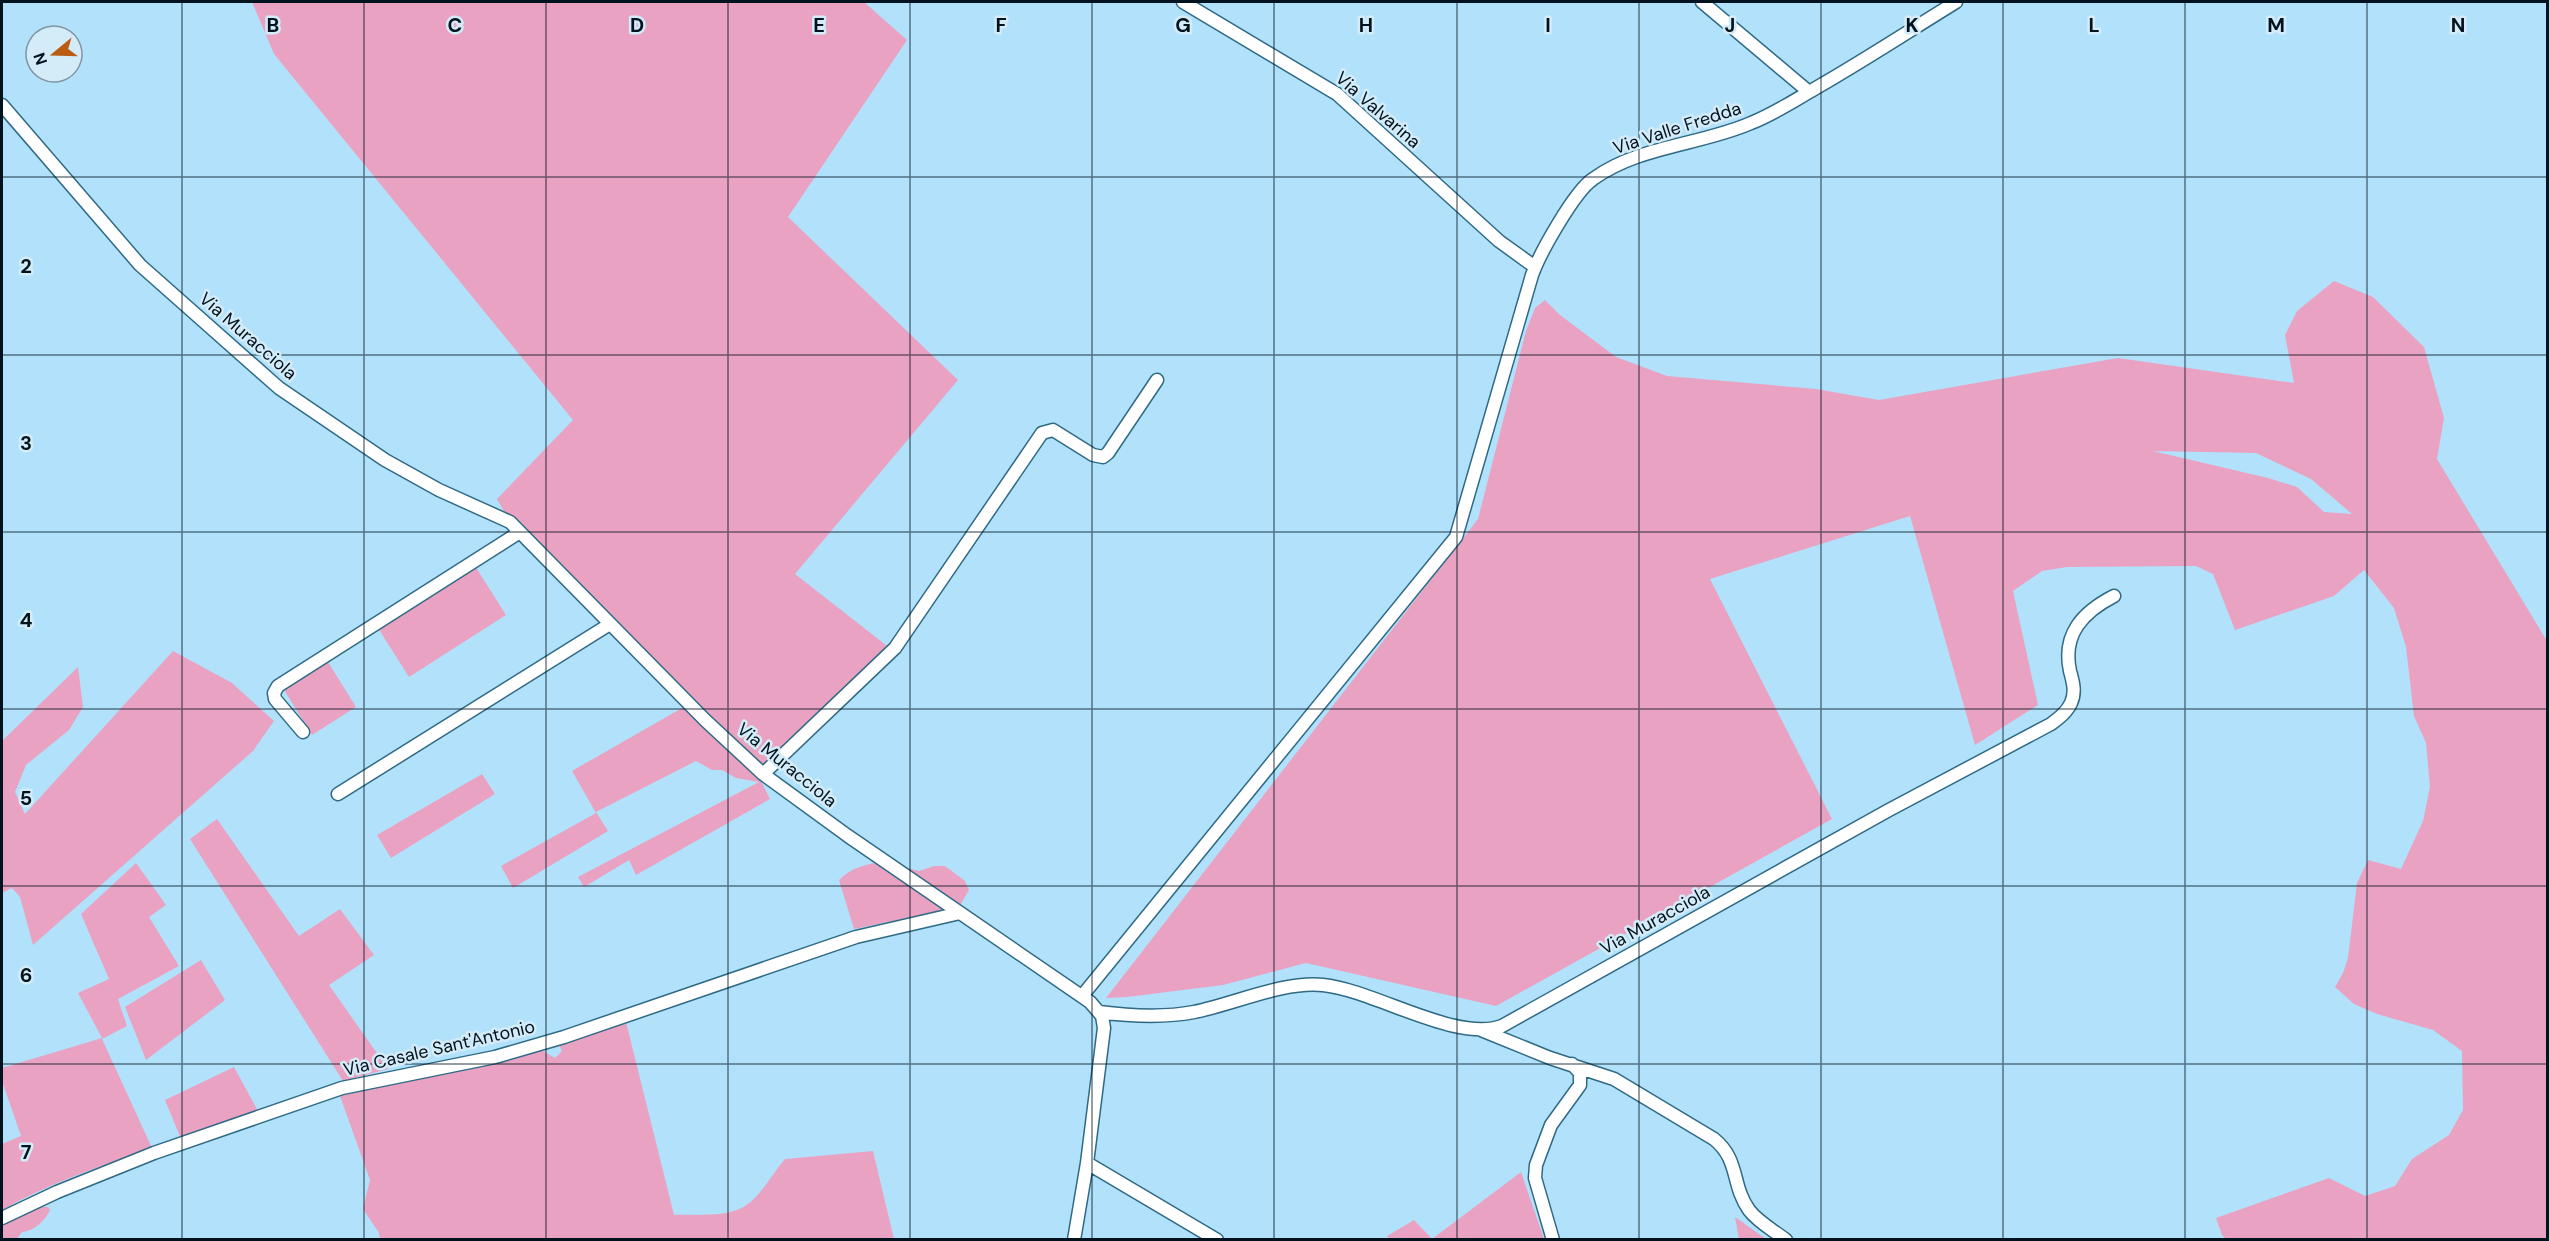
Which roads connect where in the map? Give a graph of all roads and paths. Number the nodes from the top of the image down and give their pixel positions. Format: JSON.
{"nodes":[{"id":1,"x":1183,"y":2,"type":"edge"},
{"id":2,"x":1702,"y":2,"type":"edge"},
{"id":3,"x":1956,"y":2,"type":"edge"},
{"id":4,"x":1809,"y":92,"type":"junction"},
{"id":5,"x":2,"y":105,"type":"edge"},
{"id":6,"x":1535,"y":267,"type":"junction"},
{"id":7,"x":1157,"y":380,"type":"dead end"},
{"id":8,"x":520,"y":532,"type":"junction"},
{"id":9,"x":2114,"y":596,"type":"dead end"},
{"id":10,"x":610,"y":624,"type":"junction"},
{"id":11,"x":303,"y":732,"type":"dead end"},
{"id":12,"x":763,"y":774,"type":"junction"},
{"id":13,"x":338,"y":794,"type":"dead end"},
{"id":14,"x":960,"y":913,"type":"junction"},
{"id":15,"x":1082,"y":996,"type":"junction"},
{"id":16,"x":1099,"y":1012,"type":"junction"},
{"id":17,"x":1480,"y":1030,"type":"junction"},
{"id":18,"x":1572,"y":1064,"type":"junction"},
{"id":19,"x":1087,"y":1163,"type":"junction"},
{"id":20,"x":2,"y":1218,"type":"edge"},
{"id":21,"x":1074,"y":1239,"type":"edge"},
{"id":22,"x":1217,"y":1239,"type":"edge"},
{"id":23,"x":1553,"y":1239,"type":"edge"},
{"id":24,"x":1785,"y":1239,"type":"edge"}],
"edges":[{"from":1,"to":6,"type":"street","name":"Via Valvarina"},
{"from":2,"to":4,"type":"street"},
{"from":3,"to":4,"type":"street","name":"Via Valle Fredda"},
{"from":4,"to":6,"type":"street","name":"Via Valle Fredda"},
{"from":5,"to":8,"type":"street","name":"Via Muracciola"},
{"from":6,"to":15,"type":"street","name":"Via Valle Fredda"},
{"from":7,"to":12,"type":"street"},
{"from":8,"to":10,"type":"street","name":"Via Muracciola"},
{"from":8,"to":11,"type":"street"},
{"from":9,"to":17,"type":"street","name":"Via Muracciola"},
{"from":10,"to":12,"type":"street","name":"Via Muracciola"},
{"from":10,"to":13,"type":"street"},
{"from":12,"to":14,"type":"street","name":"Via Muracciola"},
{"from":14,"to":15,"type":"street","name":"Via Muracciola"},
{"from":14,"to":20,"type":"street","name":"Via Casale Sant'Antonio"},
{"from":15,"to":16,"type":"street","name":"Via Muracciola"},
{"from":16,"to":17,"type":"street","name":"Via Muracciola"},
{"from":16,"to":19,"type":"street"},
{"from":17,"to":18,"type":"street"},
{"from":18,"to":23,"type":"street"},
{"from":18,"to":24,"type":"street"},
{"from":19,"to":21,"type":"street"},
{"from":19,"to":22,"type":"street"}]}
